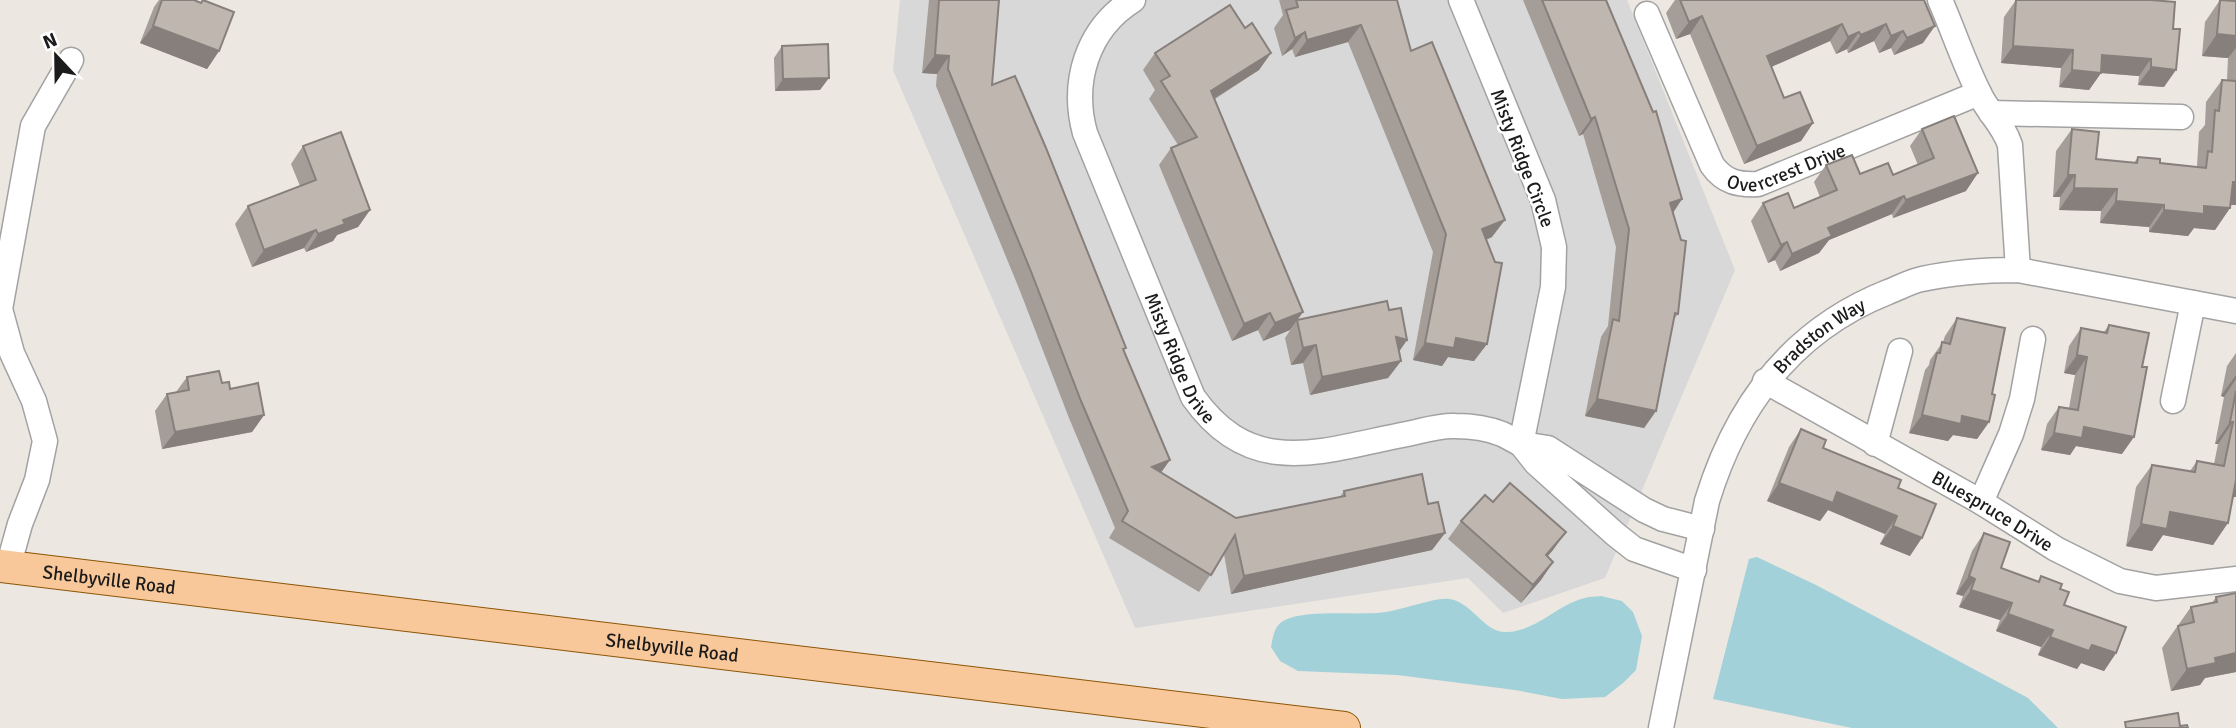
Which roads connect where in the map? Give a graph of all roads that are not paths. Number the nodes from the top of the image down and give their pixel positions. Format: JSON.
{"nodes":[{"id":1,"x":1133,"y":0,"type":"edge"},
{"id":2,"x":1461,"y":0,"type":"edge"},
{"id":3,"x":1940,"y":0,"type":"edge"},
{"id":4,"x":1647,"y":14,"type":"dead end"},
{"id":5,"x":71,"y":60,"type":"dead end"},
{"id":6,"x":1985,"y":103,"type":"junction"},
{"id":7,"x":2180,"y":117,"type":"dead end"},
{"id":8,"x":2018,"y":270,"type":"junction"},
{"id":9,"x":2193,"y":303,"type":"junction"},
{"id":10,"x":2236,"y":312,"type":"edge"},
{"id":11,"x":2033,"y":339,"type":"dead end"},
{"id":12,"x":1900,"y":351,"type":"dead end"},
{"id":13,"x":1765,"y":382,"type":"junction"},
{"id":14,"x":2173,"y":401,"type":"dead end"},
{"id":15,"x":1521,"y":444,"type":"junction"},
{"id":16,"x":1875,"y":444,"type":"junction"},
{"id":17,"x":1981,"y":502,"type":"junction"},
{"id":18,"x":1702,"y":529,"type":"junction"},
{"id":19,"x":4,"y":567,"type":"edge"},
{"id":20,"x":1693,"y":570,"type":"junction"},
{"id":21,"x":2236,"y":579,"type":"edge"},
{"id":22,"x":1343,"y":728,"type":"edge"},
{"id":23,"x":1661,"y":728,"type":"edge"}],
"edges":[{"from":1,"to":15,"type":"street","name":"Misty Ridge Drive"},
{"from":2,"to":15,"type":"street","name":"Misty Ridge Circle"},
{"from":3,"to":6,"type":"street"},
{"from":4,"to":6,"type":"street","name":"Overcrest Drive"},
{"from":5,"to":19,"type":"street"},
{"from":6,"to":7,"type":"street"},
{"from":6,"to":8,"type":"street"},
{"from":8,"to":9,"type":"street","name":"Bradston Way"},
{"from":8,"to":13,"type":"street","name":"Bradston Way"},
{"from":9,"to":10,"type":"street","name":"Bradston Way"},
{"from":9,"to":14,"type":"street"},
{"from":11,"to":17,"type":"street"},
{"from":12,"to":16,"type":"street"},
{"from":13,"to":16,"type":"street","name":"Bluespruce Drive"},
{"from":13,"to":18,"type":"street","name":"Bradston Way"},
{"from":15,"to":18,"type":"street","name":"Misty Ridge Drive"},
{"from":15,"to":20,"type":"street","name":"Misty Ridge Drive"},
{"from":16,"to":17,"type":"street","name":"Bluespruce Drive"},
{"from":17,"to":21,"type":"street","name":"Bluespruce Drive"},
{"from":18,"to":20,"type":"street","name":"Bradston Way"},
{"from":19,"to":22,"type":"main road","name":"Shelbyville Road"},
{"from":20,"to":23,"type":"street","name":"Bradston Way"}]}
